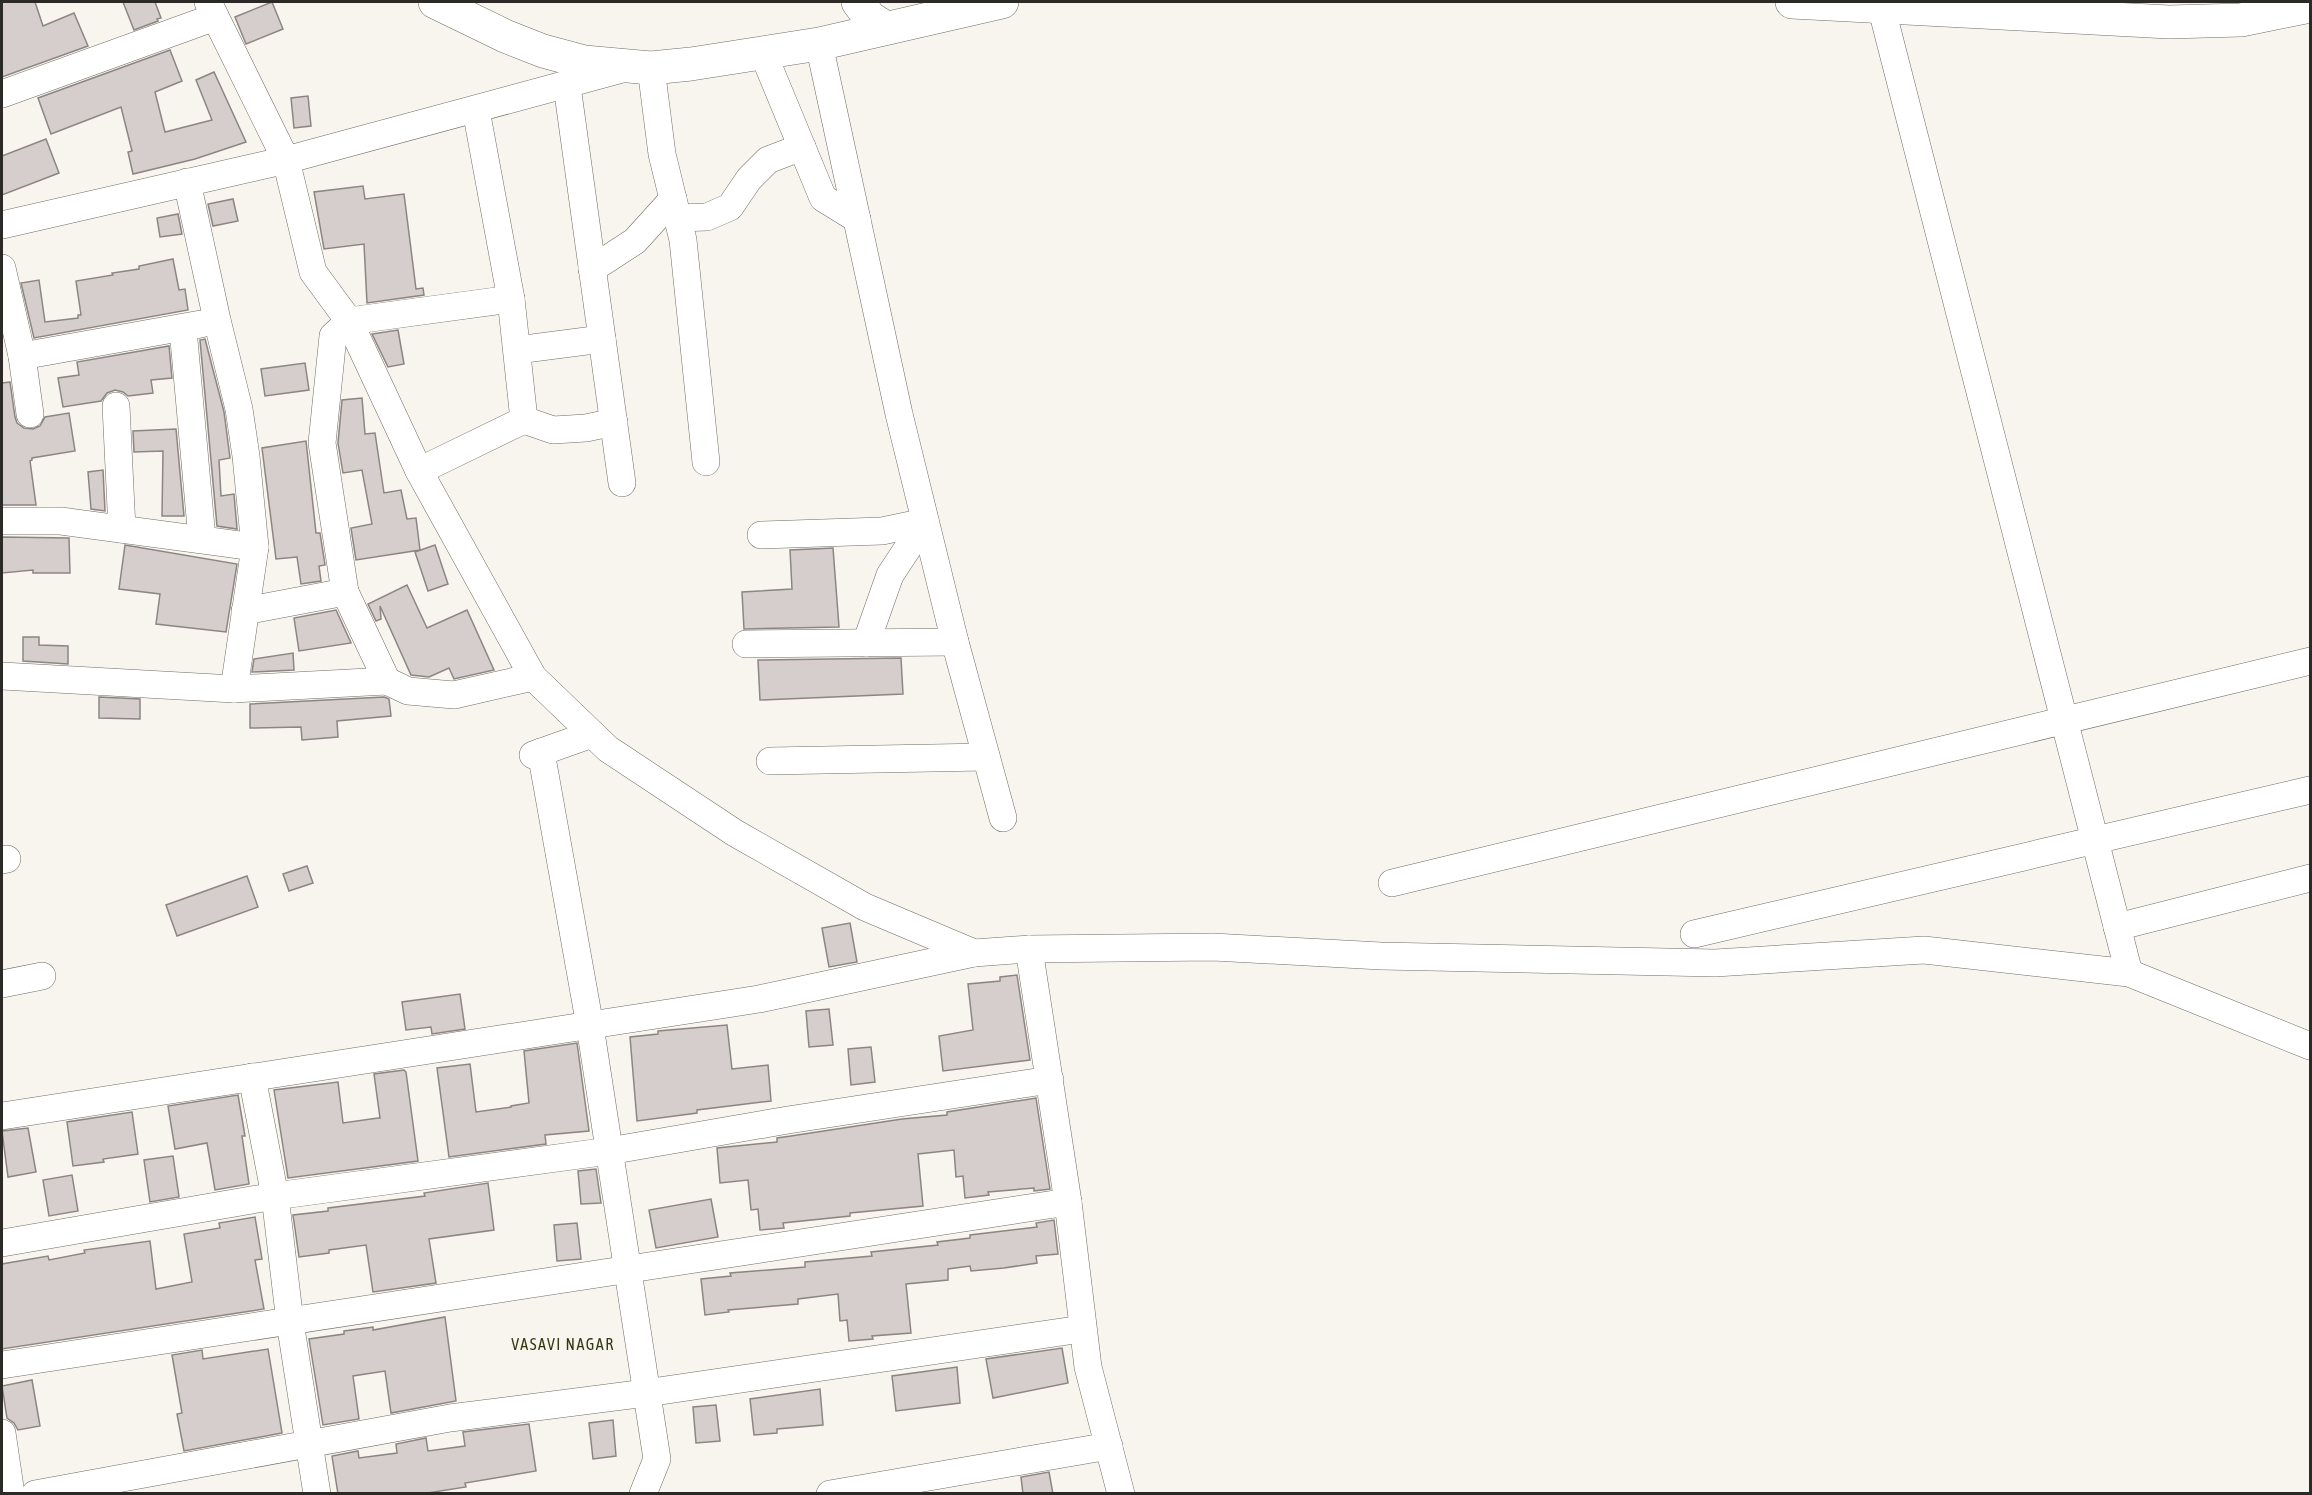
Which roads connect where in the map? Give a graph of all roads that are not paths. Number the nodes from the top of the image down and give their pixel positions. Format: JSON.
{"nodes":[{"id":1,"x":435,"y":2,"type":"edge"},
{"id":2,"x":858,"y":2,"type":"edge"},
{"id":3,"x":1002,"y":2,"type":"edge"},
{"id":4,"x":1794,"y":2,"type":"edge"},
{"id":5,"x":1881,"y":6,"type":"junction"},
{"id":6,"x":2310,"y":6,"type":"edge"},
{"id":7,"x":212,"y":9,"type":"edge"},
{"id":8,"x":937,"y":10,"type":"edge"},
{"id":9,"x":886,"y":28,"type":"junction"},
{"id":10,"x":819,"y":44,"type":"junction"},
{"id":11,"x":763,"y":53,"type":"junction"},
{"id":12,"x":640,"y":68,"type":"junction"},
{"id":13,"x":567,"y":86,"type":"junction"},
{"id":14,"x":2,"y":94,"type":"edge"},
{"id":15,"x":476,"y":110,"type":"junction"},
{"id":16,"x":802,"y":147,"type":"junction"},
{"id":17,"x":286,"y":160,"type":"junction"},
{"id":18,"x":187,"y":182,"type":"junction"},
{"id":19,"x":675,"y":208,"type":"junction"},
{"id":20,"x":856,"y":219,"type":"junction"},
{"id":21,"x":2,"y":225,"type":"edge"},
{"id":22,"x":2,"y":268,"type":"edge"},
{"id":23,"x":592,"y":269,"type":"junction"},
{"id":24,"x":511,"y":299,"type":"junction"},
{"id":25,"x":217,"y":321,"type":"junction"},
{"id":26,"x":349,"y":321,"type":"junction"},
{"id":27,"x":183,"y":329,"type":"junction"},
{"id":28,"x":602,"y":339,"type":"junction"},
{"id":29,"x":517,"y":350,"type":"junction"},
{"id":30,"x":22,"y":356,"type":"junction"},
{"id":31,"x":116,"y":406,"type":"dead end"},
{"id":32,"x":30,"y":414,"type":"dead end"},
{"id":33,"x":524,"y":420,"type":"junction"},
{"id":34,"x":614,"y":422,"type":"junction"},
{"id":35,"x":706,"y":462,"type":"dead end"},
{"id":36,"x":419,"y":471,"type":"junction"},
{"id":37,"x":622,"y":483,"type":"dead end"},
{"id":38,"x":2,"y":522,"type":"edge"},
{"id":39,"x":925,"y":522,"type":"junction"},
{"id":40,"x":122,"y":529,"type":"junction"},
{"id":41,"x":760,"y":536,"type":"dead end"},
{"id":42,"x":202,"y":539,"type":"junction"},
{"id":43,"x":255,"y":547,"type":"junction"},
{"id":44,"x":345,"y":592,"type":"junction"},
{"id":45,"x":245,"y":611,"type":"junction"},
{"id":46,"x":954,"y":642,"type":"junction"},
{"id":47,"x":866,"y":643,"type":"junction"},
{"id":48,"x":746,"y":644,"type":"dead end"},
{"id":49,"x":2310,"y":661,"type":"edge"},
{"id":50,"x":2,"y":676,"type":"edge"},
{"id":51,"x":533,"y":677,"type":"junction"},
{"id":52,"x":387,"y":681,"type":"junction"},
{"id":53,"x":234,"y":689,"type":"junction"},
{"id":54,"x":2064,"y":720,"type":"junction"},
{"id":55,"x":592,"y":734,"type":"junction"},
{"id":56,"x":986,"y":757,"type":"junction"},
{"id":57,"x":770,"y":761,"type":"dead end"},
{"id":58,"x":2310,"y":790,"type":"edge"},
{"id":59,"x":1003,"y":818,"type":"dead end"},
{"id":60,"x":2095,"y":840,"type":"junction"},
{"id":61,"x":2310,"y":878,"type":"edge"},
{"id":62,"x":1392,"y":883,"type":"dead end"},
{"id":63,"x":2117,"y":927,"type":"junction"},
{"id":64,"x":1694,"y":934,"type":"dead end"},
{"id":65,"x":1029,"y":949,"type":"junction"},
{"id":66,"x":974,"y":953,"type":"junction"},
{"id":67,"x":2129,"y":973,"type":"junction"},
{"id":68,"x":42,"y":976,"type":"dead end"},
{"id":69,"x":2,"y":984,"type":"edge"},
{"id":70,"x":590,"y":1026,"type":"junction"},
{"id":71,"x":2310,"y":1046,"type":"edge"},
{"id":72,"x":252,"y":1077,"type":"junction"},
{"id":73,"x":1050,"y":1080,"type":"junction"},
{"id":74,"x":2,"y":1116,"type":"edge"},
{"id":75,"x":609,"y":1151,"type":"junction"},
{"id":76,"x":274,"y":1196,"type":"junction"},
{"id":77,"x":1068,"y":1202,"type":"junction"},
{"id":78,"x":2,"y":1243,"type":"edge"},
{"id":79,"x":627,"y":1270,"type":"junction"},
{"id":80,"x":290,"y":1322,"type":"junction"},
{"id":81,"x":1082,"y":1329,"type":"junction"},
{"id":82,"x":2,"y":1365,"type":"edge"},
{"id":83,"x":646,"y":1393,"type":"junction"},
{"id":84,"x":2,"y":1433,"type":"edge"},
{"id":85,"x":308,"y":1445,"type":"junction"},
{"id":86,"x":1109,"y":1446,"type":"junction"},
{"id":87,"x":11,"y":1494,"type":"edge"},
{"id":88,"x":35,"y":1494,"type":"edge"},
{"id":89,"x":317,"y":1494,"type":"edge"},
{"id":90,"x":643,"y":1494,"type":"edge"},
{"id":91,"x":830,"y":1494,"type":"edge"},
{"id":92,"x":1121,"y":1494,"type":"edge"}],
"edges":[{"from":1,"to":12,"type":"main road"},
{"from":2,"to":9,"type":"main road"},
{"from":3,"to":8,"type":"main road"},
{"from":4,"to":5,"type":"main road"},
{"from":5,"to":6,"type":"main road"},
{"from":5,"to":54,"type":"street"},
{"from":7,"to":14,"type":"street"},
{"from":7,"to":17,"type":"street"},
{"from":8,"to":9,"type":"main road"},
{"from":9,"to":10,"type":"main road"},
{"from":10,"to":11,"type":"main road"},
{"from":10,"to":20,"type":"street"},
{"from":11,"to":12,"type":"main road"},
{"from":11,"to":16,"type":"street"},
{"from":12,"to":13,"type":"street"},
{"from":12,"to":19,"type":"street"},
{"from":13,"to":15,"type":"street"},
{"from":13,"to":23,"type":"street"},
{"from":15,"to":17,"type":"street"},
{"from":15,"to":24,"type":"street"},
{"from":16,"to":19,"type":"street"},
{"from":16,"to":20,"type":"street"},
{"from":17,"to":18,"type":"street"},
{"from":17,"to":26,"type":"street"},
{"from":18,"to":21,"type":"street"},
{"from":18,"to":25,"type":"street"},
{"from":19,"to":23,"type":"street"},
{"from":19,"to":35,"type":"street"},
{"from":20,"to":39,"type":"street"},
{"from":22,"to":30,"type":"street"},
{"from":23,"to":28,"type":"street"},
{"from":24,"to":26,"type":"street"},
{"from":24,"to":29,"type":"street"},
{"from":25,"to":27,"type":"street"},
{"from":25,"to":43,"type":"street"},
{"from":26,"to":36,"type":"street"},
{"from":26,"to":44,"type":"street"},
{"from":27,"to":30,"type":"street"},
{"from":27,"to":42,"type":"street"},
{"from":28,"to":29,"type":"street"},
{"from":28,"to":34,"type":"street"},
{"from":29,"to":33,"type":"street"},
{"from":30,"to":32,"type":"street"},
{"from":31,"to":40,"type":"street"},
{"from":33,"to":34,"type":"street"},
{"from":33,"to":36,"type":"street"},
{"from":34,"to":37,"type":"street"},
{"from":36,"to":51,"type":"street"},
{"from":38,"to":40,"type":"street"},
{"from":39,"to":41,"type":"street"},
{"from":39,"to":46,"type":"street"},
{"from":39,"to":47,"type":"street"},
{"from":40,"to":42,"type":"street"},
{"from":42,"to":43,"type":"street"},
{"from":43,"to":45,"type":"street"},
{"from":44,"to":45,"type":"street"},
{"from":44,"to":52,"type":"street"},
{"from":45,"to":53,"type":"street"},
{"from":46,"to":47,"type":"street"},
{"from":46,"to":56,"type":"street"},
{"from":47,"to":48,"type":"street"},
{"from":49,"to":54,"type":"street"},
{"from":50,"to":53,"type":"street"},
{"from":51,"to":52,"type":"street"},
{"from":51,"to":55,"type":"street"},
{"from":52,"to":53,"type":"street"},
{"from":54,"to":60,"type":"street"},
{"from":54,"to":62,"type":"street"},
{"from":55,"to":66,"type":"street"},
{"from":55,"to":70,"type":"street"},
{"from":56,"to":57,"type":"street"},
{"from":56,"to":59,"type":"street"},
{"from":58,"to":60,"type":"street"},
{"from":60,"to":63,"type":"street"},
{"from":60,"to":64,"type":"street"},
{"from":61,"to":63,"type":"street"},
{"from":63,"to":67,"type":"street"},
{"from":65,"to":66,"type":"street"},
{"from":65,"to":67,"type":"street"},
{"from":65,"to":73,"type":"street"},
{"from":66,"to":70,"type":"street"},
{"from":67,"to":71,"type":"street"},
{"from":68,"to":69,"type":"street"},
{"from":70,"to":72,"type":"street"},
{"from":70,"to":75,"type":"street"},
{"from":72,"to":74,"type":"street"},
{"from":72,"to":76,"type":"street"},
{"from":73,"to":75,"type":"street"},
{"from":73,"to":77,"type":"street"},
{"from":75,"to":76,"type":"street"},
{"from":75,"to":79,"type":"street"},
{"from":76,"to":78,"type":"street"},
{"from":76,"to":80,"type":"street"},
{"from":77,"to":79,"type":"street"},
{"from":77,"to":81,"type":"street"},
{"from":79,"to":80,"type":"street"},
{"from":79,"to":83,"type":"street"},
{"from":80,"to":82,"type":"street"},
{"from":80,"to":85,"type":"street"},
{"from":81,"to":83,"type":"street"},
{"from":81,"to":86,"type":"street"},
{"from":83,"to":85,"type":"street"},
{"from":83,"to":90,"type":"street"},
{"from":84,"to":87,"type":"street"},
{"from":85,"to":88,"type":"street"},
{"from":85,"to":89,"type":"street"},
{"from":86,"to":91,"type":"street"},
{"from":86,"to":92,"type":"street"}]}
